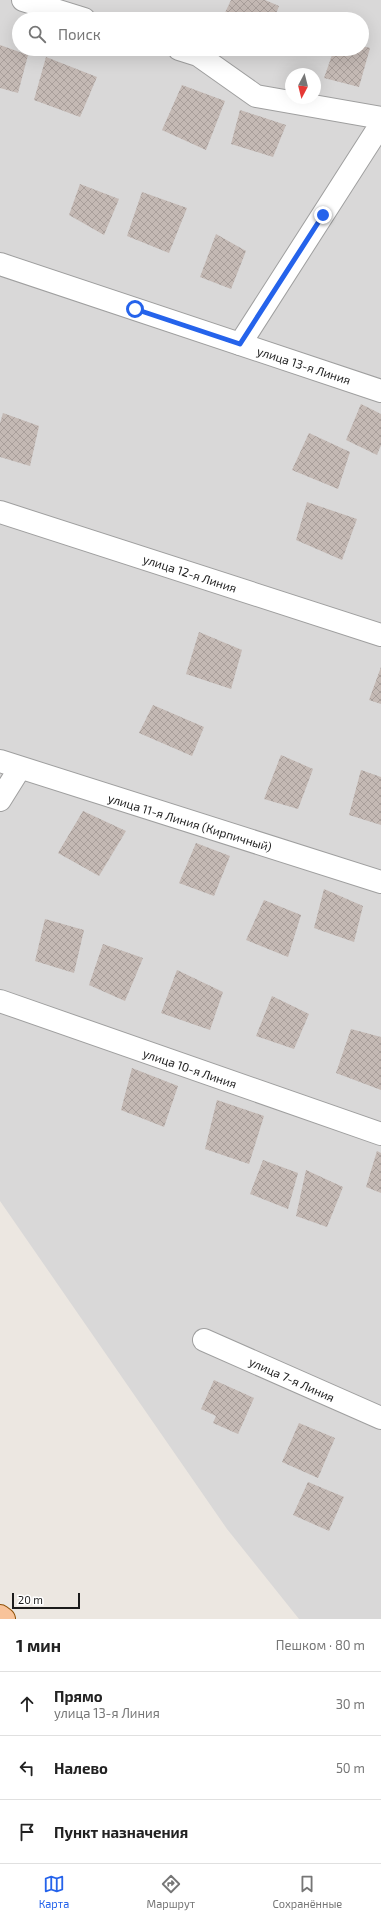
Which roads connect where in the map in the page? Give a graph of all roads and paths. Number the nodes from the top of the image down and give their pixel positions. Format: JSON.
{"nodes":[{"id":1,"x":24,"y":0,"type":"edge"},
{"id":2,"x":62,"y":12,"type":"edge"},
{"id":3,"x":199,"y":56,"type":"edge"},
{"id":4,"x":381,"y":118,"type":"edge"},
{"id":5,"x":381,"y":124,"type":"edge"},
{"id":6,"x":0,"y":264,"type":"edge"},
{"id":7,"x":240,"y":344,"type":"junction"},
{"id":8,"x":381,"y":391,"type":"edge"},
{"id":9,"x":0,"y":512,"type":"edge"},
{"id":10,"x":381,"y":634,"type":"edge"},
{"id":11,"x":10,"y":765,"type":"edge"},
{"id":12,"x":0,"y":800,"type":"edge"},
{"id":13,"x":381,"y":882,"type":"edge"},
{"id":14,"x":0,"y":1001,"type":"edge"},
{"id":15,"x":381,"y":1134,"type":"edge"},
{"id":16,"x":204,"y":1340,"type":"dead end"},
{"id":17,"x":381,"y":1418,"type":"edge"},
{"id":18,"x":0,"y":1616,"type":"edge"},
{"id":19,"x":4,"y":1619,"type":"edge"}],
"edges":[{"from":1,"to":2,"type":"street"},
{"from":3,"to":4,"type":"street"},
{"from":5,"to":7,"type":"street"},
{"from":6,"to":7,"type":"street","name":"улица 13-я Линия"},
{"from":7,"to":8,"type":"street","name":"улица 13-я Линия"},
{"from":9,"to":10,"type":"street","name":"улица 12-я Линия"},
{"from":11,"to":12,"type":"street"},
{"from":11,"to":13,"type":"street","name":"улица 11-я Линия (Кирпичный)"},
{"from":14,"to":15,"type":"street","name":"улица 10-я Линия"},
{"from":16,"to":17,"type":"street","name":"улица 7-я Линия"},
{"from":18,"to":19,"type":"main road"}]}
